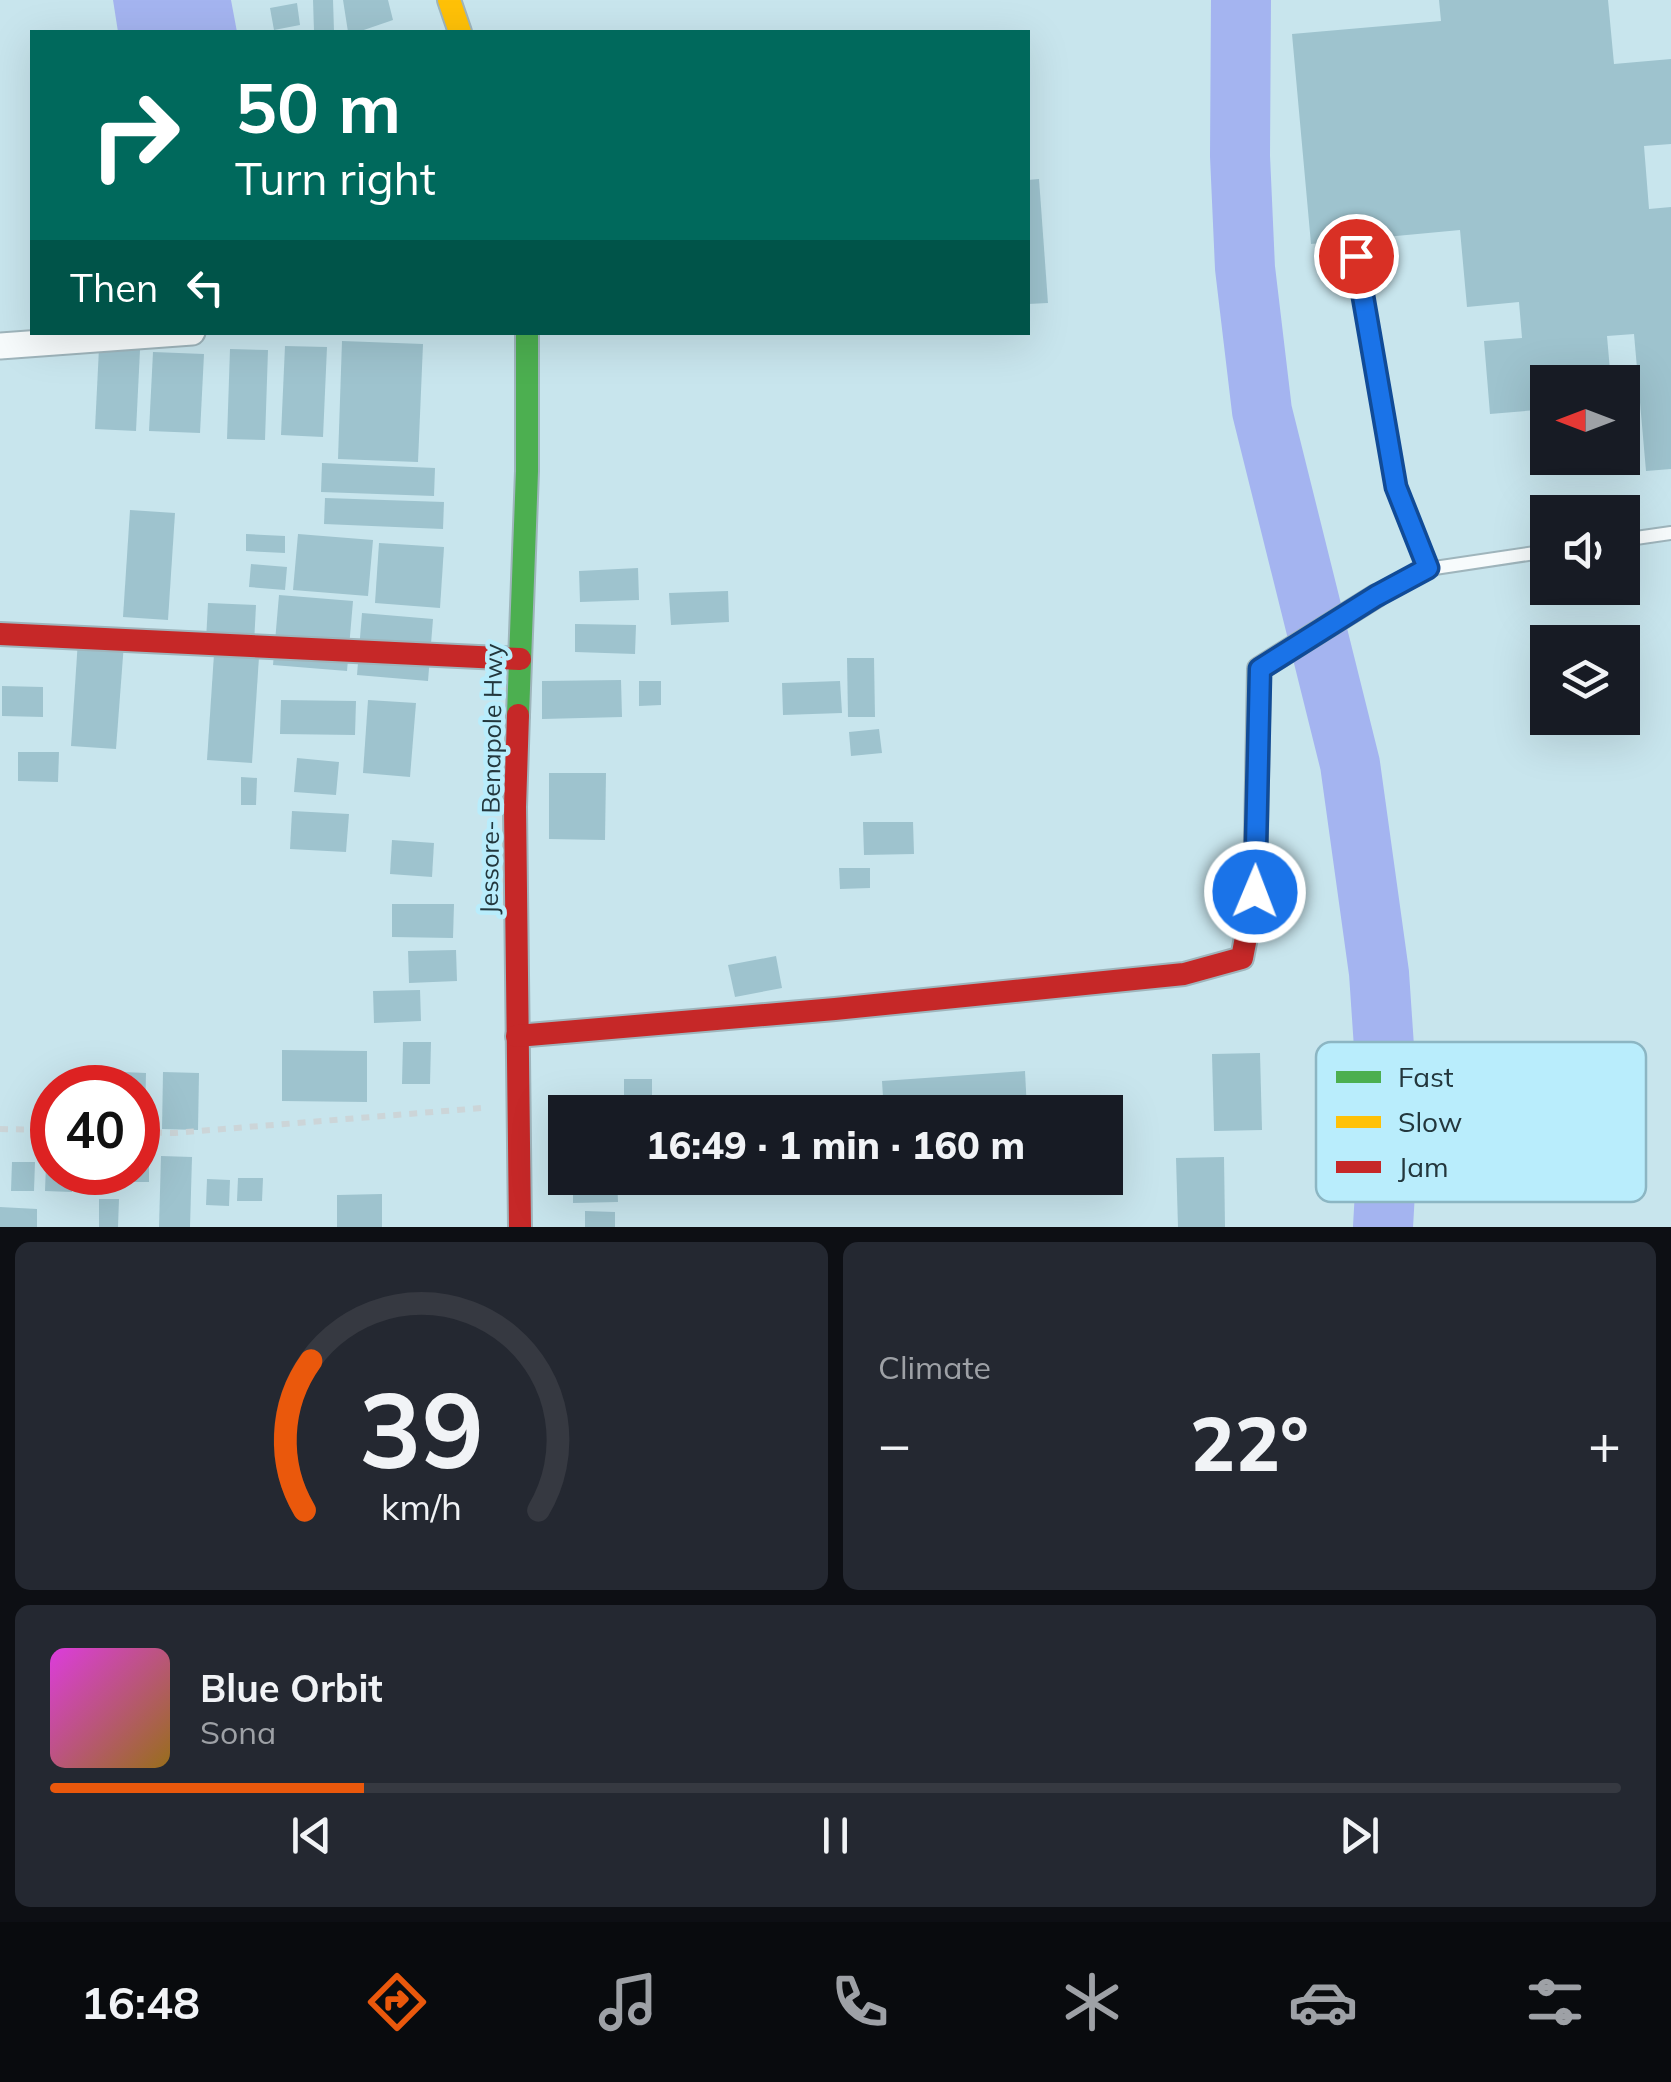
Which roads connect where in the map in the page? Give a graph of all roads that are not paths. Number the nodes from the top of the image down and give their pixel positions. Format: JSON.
{"nodes":[{"id":1,"x":450,"y":0,"type":"edge"},
{"id":2,"x":459,"y":30,"type":"edge"},
{"id":3,"x":1356,"y":256,"type":"dead end"},
{"id":4,"x":151,"y":335,"type":"edge"},
{"id":5,"x":527,"y":335,"type":"edge"},
{"id":6,"x":0,"y":346,"type":"edge"},
{"id":7,"x":1671,"y":532,"type":"edge"},
{"id":8,"x":1640,"y":537,"type":"edge"},
{"id":9,"x":1530,"y":554,"type":"edge"},
{"id":10,"x":1428,"y":568,"type":"junction"},
{"id":11,"x":1376,"y":596,"type":"joint"},
{"id":12,"x":0,"y":634,"type":"edge"},
{"id":13,"x":520,"y":659,"type":"junction"},
{"id":14,"x":518,"y":1036,"type":"junction"},
{"id":15,"x":520,"y":1227,"type":"edge"}],
"edges":[{"from":1,"to":2,"type":"main road"},
{"from":3,"to":10,"type":"lane"},
{"from":4,"to":6,"type":"street"},
{"from":5,"to":13,"type":"main road","name":"Jessore- Benapole Hwy"},
{"from":7,"to":8,"type":"lane"},
{"from":9,"to":10,"type":"lane"},
{"from":10,"to":11,"type":"lane"},
{"from":11,"to":14,"type":"main road"},
{"from":12,"to":13,"type":"main road"},
{"from":13,"to":14,"type":"main road","name":"Jessore- Benapole Hwy"},
{"from":14,"to":15,"type":"main road","name":"Jessore- Benapole Hwy"}]}
